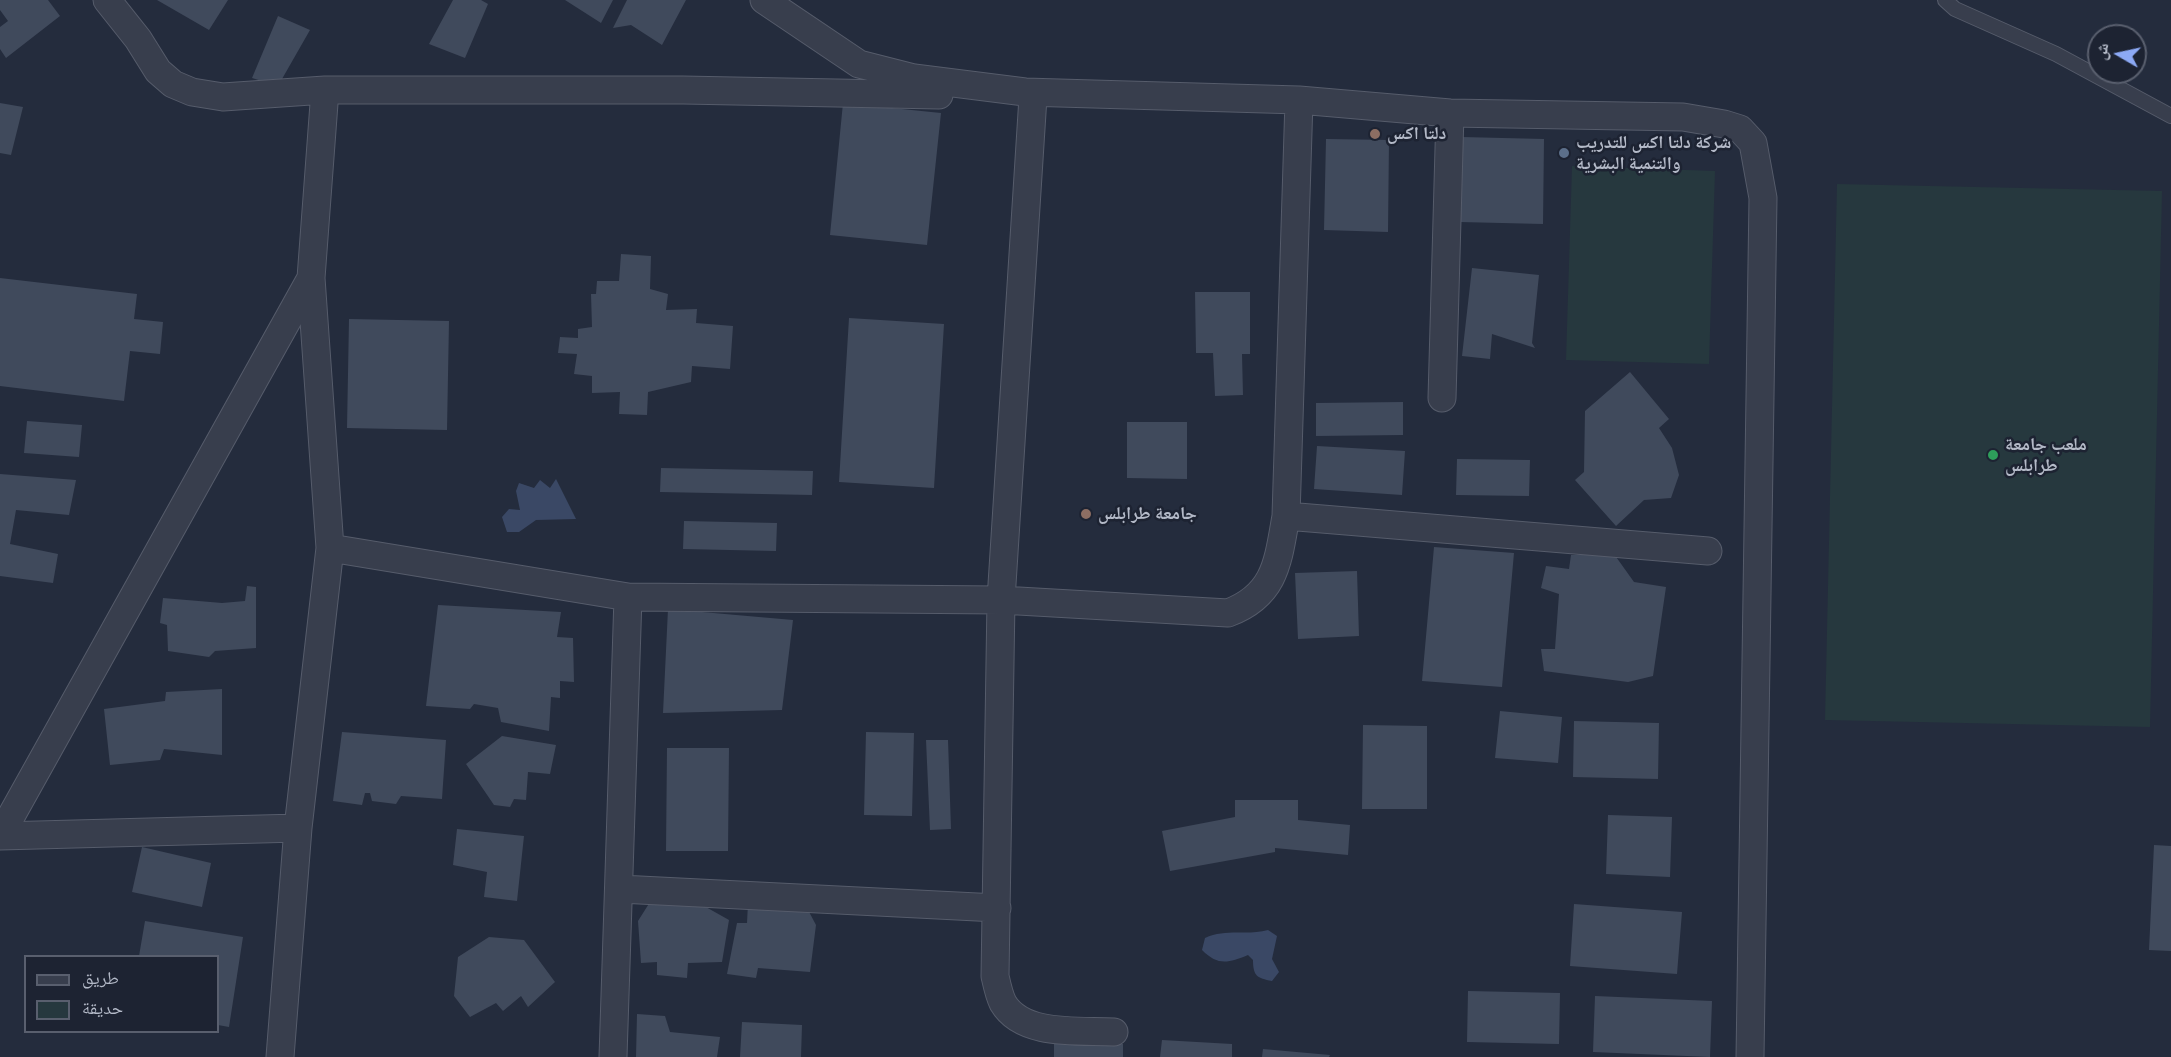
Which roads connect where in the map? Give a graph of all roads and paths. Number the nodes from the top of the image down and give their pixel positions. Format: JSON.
{"nodes":[{"id":1,"x":107,"y":0,"type":"edge"},
{"id":2,"x":764,"y":0,"type":"edge"},
{"id":3,"x":1945,"y":0,"type":"edge"},
{"id":4,"x":325,"y":90,"type":"junction"},
{"id":5,"x":1029,"y":94,"type":"junction"},
{"id":6,"x":1299,"y":100,"type":"junction"},
{"id":7,"x":1450,"y":113,"type":"junction"},
{"id":8,"x":2171,"y":116,"type":"edge"},
{"id":9,"x":311,"y":278,"type":"junction"},
{"id":10,"x":1442,"y":398,"type":"dead end"},
{"id":11,"x":1286,"y":516,"type":"junction"},
{"id":12,"x":330,"y":548,"type":"junction"},
{"id":13,"x":1708,"y":551,"type":"dead end"},
{"id":14,"x":628,"y":597,"type":"junction"},
{"id":15,"x":1001,"y":600,"type":"junction"},
{"id":16,"x":298,"y":828,"type":"junction"},
{"id":17,"x":0,"y":836,"type":"edge"},
{"id":18,"x":620,"y":889,"type":"junction"},
{"id":19,"x":997,"y":908,"type":"junction"},
{"id":20,"x":1114,"y":1032,"type":"dead end"},
{"id":21,"x":280,"y":1057,"type":"edge"},
{"id":22,"x":613,"y":1057,"type":"edge"},
{"id":23,"x":1750,"y":1057,"type":"edge"}],
"edges":[{"from":1,"to":4,"type":"street"},
{"from":2,"to":5,"type":"street"},
{"from":3,"to":8,"type":"lane"},
{"from":4,"to":5,"type":"street"},
{"from":4,"to":9,"type":"street"},
{"from":5,"to":6,"type":"street"},
{"from":5,"to":15,"type":"street"},
{"from":6,"to":7,"type":"street"},
{"from":6,"to":11,"type":"street"},
{"from":7,"to":10,"type":"street"},
{"from":7,"to":23,"type":"street"},
{"from":9,"to":12,"type":"street"},
{"from":9,"to":17,"type":"street"},
{"from":11,"to":13,"type":"street"},
{"from":11,"to":15,"type":"street"},
{"from":12,"to":14,"type":"street"},
{"from":12,"to":16,"type":"street"},
{"from":14,"to":15,"type":"street"},
{"from":14,"to":18,"type":"street"},
{"from":15,"to":19,"type":"street"},
{"from":16,"to":17,"type":"street"},
{"from":16,"to":21,"type":"street"},
{"from":18,"to":19,"type":"street"},
{"from":18,"to":22,"type":"street"},
{"from":19,"to":20,"type":"street"}]}
